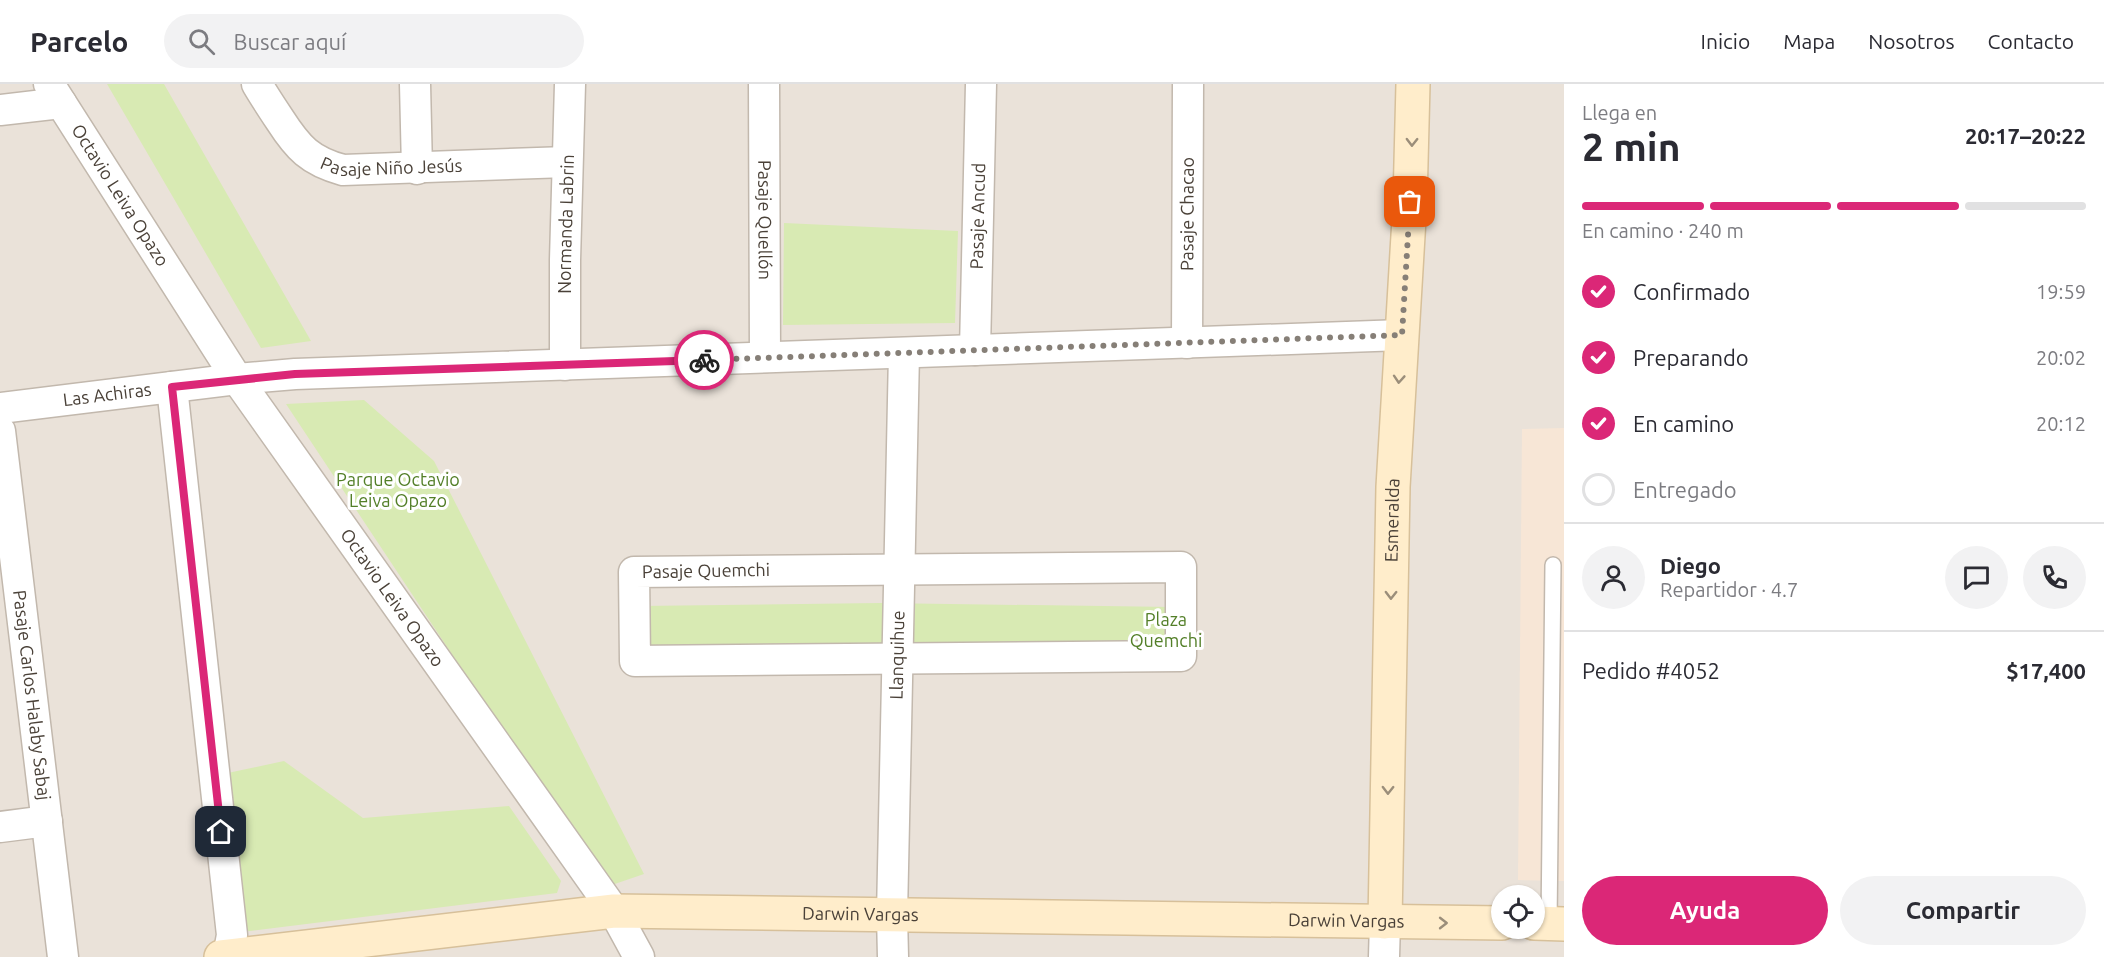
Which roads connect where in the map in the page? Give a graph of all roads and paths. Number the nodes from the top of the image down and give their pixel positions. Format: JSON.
{"nodes":[{"id":1,"x":258,"y":84,"type":"edge"},
{"id":2,"x":415,"y":84,"type":"edge"},
{"id":3,"x":570,"y":84,"type":"edge"},
{"id":4,"x":764,"y":84,"type":"edge"},
{"id":5,"x":981,"y":84,"type":"edge"},
{"id":6,"x":1188,"y":84,"type":"edge"},
{"id":7,"x":1413,"y":84,"type":"edge"},
{"id":8,"x":55,"y":94,"type":"edge"},
{"id":9,"x":0,"y":110,"type":"edge"},
{"id":10,"x":567,"y":162,"type":"junction"},
{"id":11,"x":417,"y":169,"type":"junction"},
{"id":12,"x":1402,"y":335,"type":"junction"},
{"id":13,"x":1187,"y":343,"type":"junction"},
{"id":14,"x":975,"y":350,"type":"junction"},
{"id":15,"x":904,"y":353,"type":"junction"},
{"id":16,"x":765,"y":357,"type":"junction"},
{"id":17,"x":565,"y":364,"type":"junction"},
{"id":18,"x":237,"y":379,"type":"junction"},
{"id":19,"x":172,"y":387,"type":"junction"},
{"id":20,"x":0,"y":408,"type":"edge"},
{"id":21,"x":0,"y":431,"type":"edge"},
{"id":22,"x":1553,"y":565,"type":"dead end"},
{"id":23,"x":899,"y":569,"type":"junction"},
{"id":24,"x":898,"y":658,"type":"junction"},
{"id":25,"x":1558,"y":737,"type":"edge"},
{"id":26,"x":1557,"y":800,"type":"edge"},
{"id":27,"x":47,"y":821,"type":"junction"},
{"id":28,"x":0,"y":827,"type":"edge"},
{"id":29,"x":614,"y":911,"type":"junction"},
{"id":30,"x":892,"y":915,"type":"junction"},
{"id":31,"x":1385,"y":922,"type":"junction"},
{"id":32,"x":1491,"y":923,"type":"edge"},
{"id":33,"x":1549,"y":924,"type":"edge"},
{"id":34,"x":369,"y":949,"type":"edge"},
{"id":35,"x":63,"y":957,"type":"edge"},
{"id":36,"x":225,"y":957,"type":"edge"},
{"id":37,"x":639,"y":957,"type":"edge"},
{"id":38,"x":893,"y":957,"type":"edge"},
{"id":39,"x":1384,"y":957,"type":"edge"}],
"edges":[{"from":1,"to":11,"type":"street","name":"Pasaje Niño Jesús"},
{"from":2,"to":11,"type":"street"},
{"from":3,"to":10,"type":"street","name":"Normanda Labrin"},
{"from":4,"to":16,"type":"street","name":"Pasaje Quellón"},
{"from":5,"to":14,"type":"street","name":"Pasaje Ancud"},
{"from":6,"to":13,"type":"street","name":"Pasaje Chacao"},
{"from":7,"to":12,"type":"street","name":"Esmeralda","one_way":true},
{"from":8,"to":9,"type":"street"},
{"from":8,"to":18,"type":"street","name":"Octavio Leiva Opazo"},
{"from":10,"to":11,"type":"street","name":"Pasaje Niño Jesús"},
{"from":10,"to":17,"type":"street","name":"Normanda Labrin"},
{"from":12,"to":13,"type":"street","name":"Las Achiras"},
{"from":12,"to":31,"type":"street","name":"Esmeralda","one_way":true},
{"from":13,"to":14,"type":"street","name":"Las Achiras"},
{"from":14,"to":15,"type":"street","name":"Las Achiras"},
{"from":15,"to":16,"type":"street","name":"Las Achiras"},
{"from":15,"to":23,"type":"street","name":"Llanquihue"},
{"from":16,"to":17,"type":"street","name":"Las Achiras"},
{"from":17,"to":18,"type":"street","name":"Las Achiras"},
{"from":18,"to":19,"type":"street","name":"Las Achiras"},
{"from":18,"to":29,"type":"street","name":"Octavio Leiva Opazo"},
{"from":19,"to":20,"type":"street","name":"Las Achiras"},
{"from":19,"to":36,"type":"street"},
{"from":21,"to":27,"type":"street","name":"Pasaje Carlos Halaby Sabaj"},
{"from":22,"to":25,"type":"lane"},
{"from":23,"to":24,"type":"street","name":"Llanquihue"},
{"from":23,"to":24,"type":"street","name":"Pasaje Quemchi"},
{"from":23,"to":24,"type":"street","name":"Pasaje Quemchi"},
{"from":24,"to":30,"type":"street","name":"Llanquihue"},
{"from":25,"to":26,"type":"lane"},
{"from":26,"to":33,"type":"lane"},
{"from":27,"to":28,"type":"street"},
{"from":27,"to":35,"type":"street","name":"Pasaje Carlos Halaby Sabaj"},
{"from":29,"to":30,"type":"street","name":"Darwin Vargas"},
{"from":29,"to":34,"type":"street","name":"Darwin Vargas"},
{"from":29,"to":37,"type":"street","name":"Octavio Leiva Opazo"},
{"from":30,"to":31,"type":"street","name":"Darwin Vargas"},
{"from":30,"to":38,"type":"street","name":"Llanquihue"},
{"from":31,"to":32,"type":"street","name":"Darwin Vargas","one_way":true},
{"from":31,"to":39,"type":"street","name":"Esmeralda"},
{"from":34,"to":36,"type":"street","name":"Darwin Vargas"}]}
